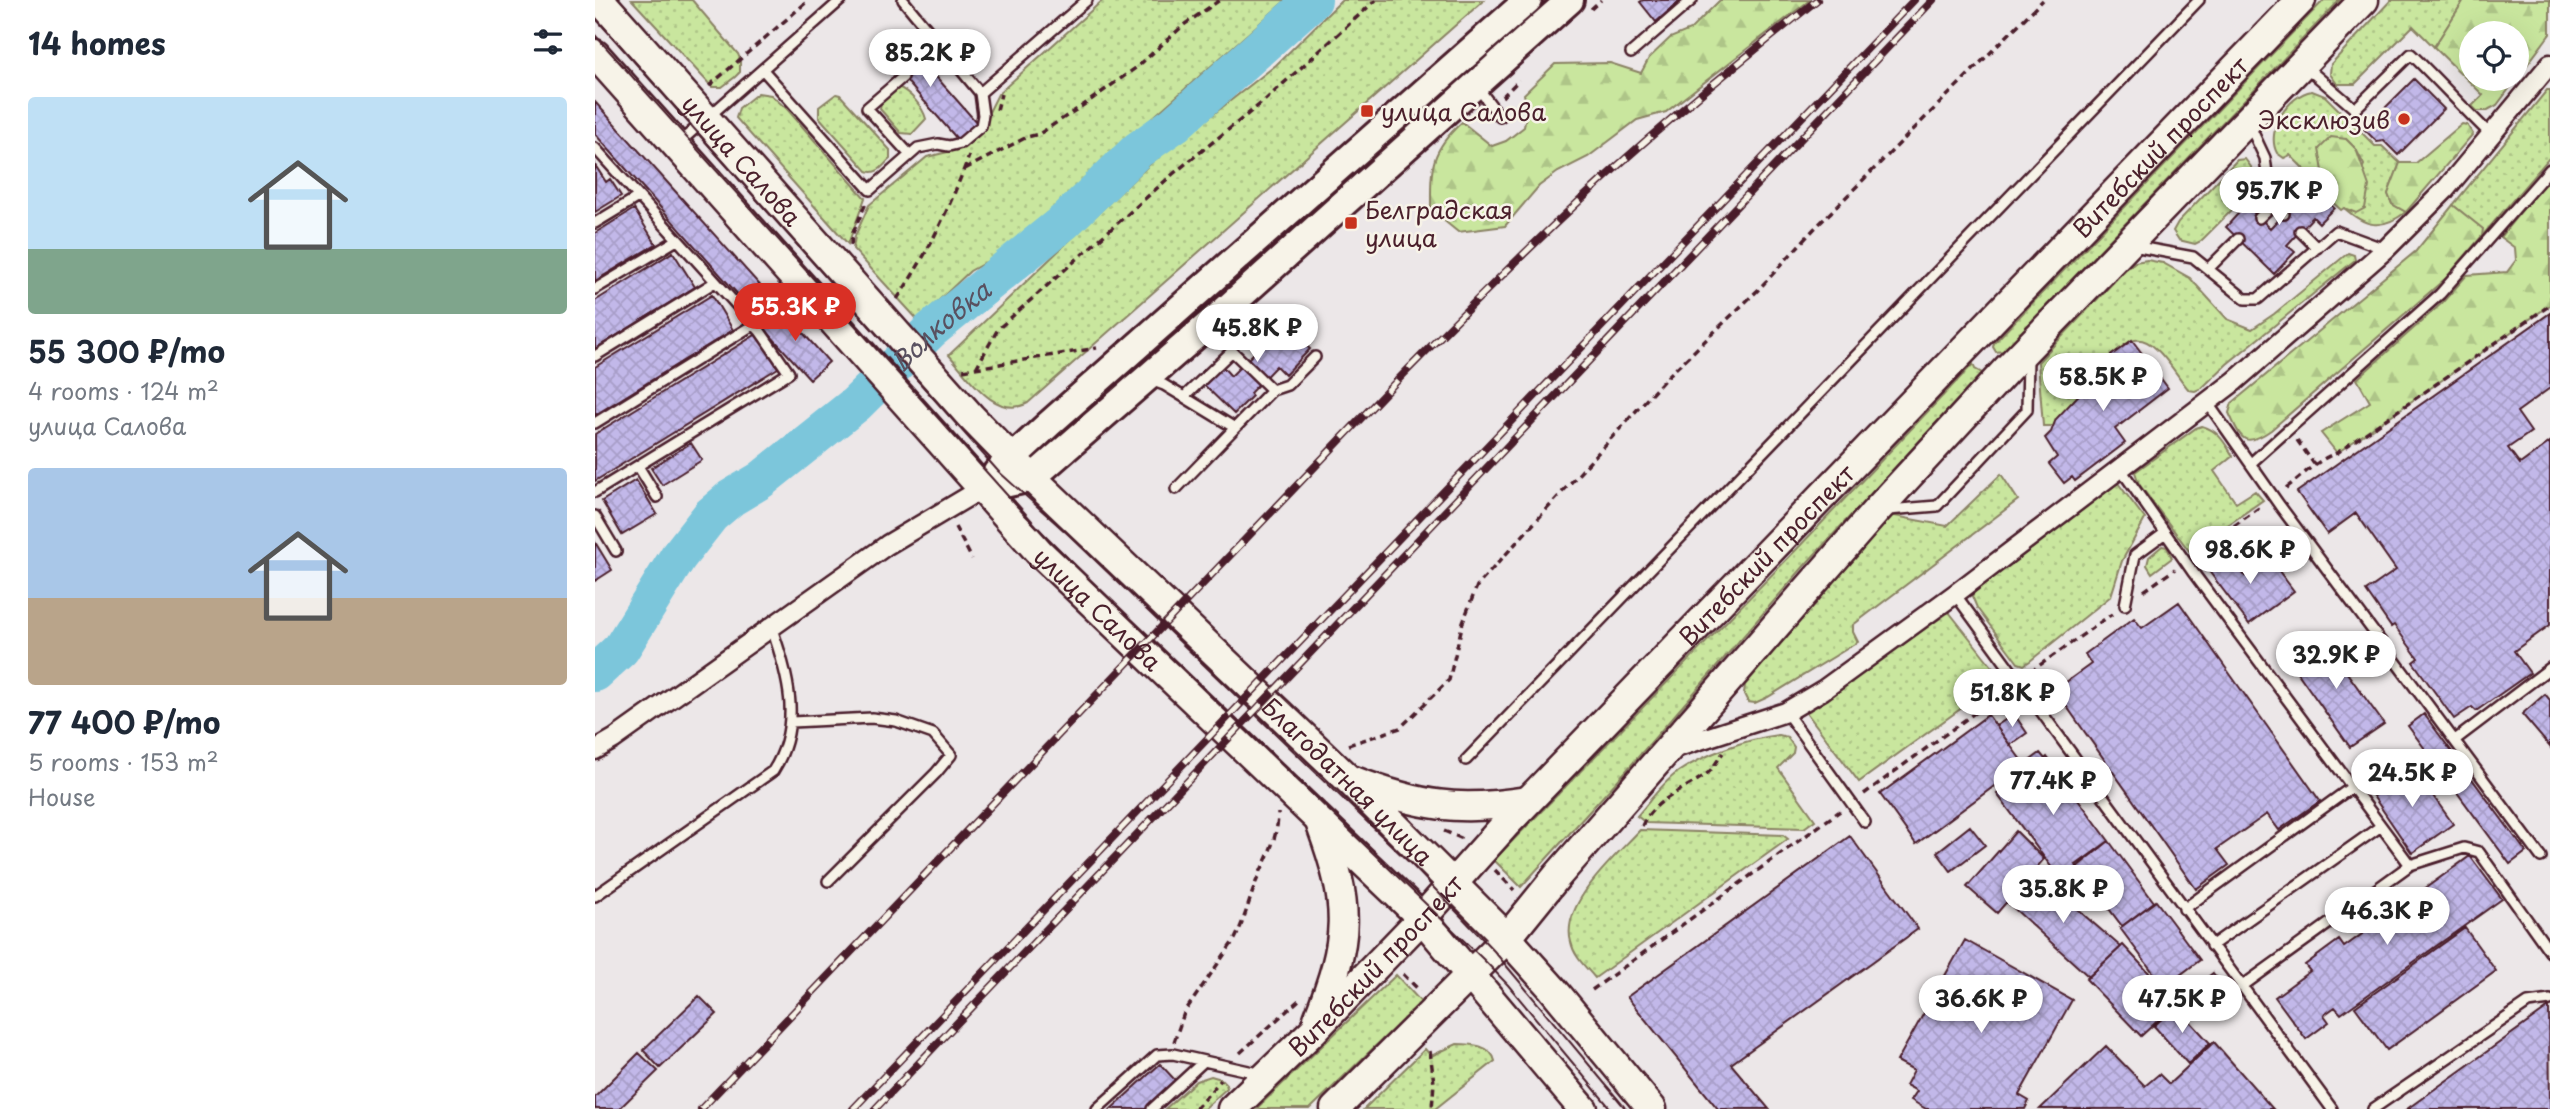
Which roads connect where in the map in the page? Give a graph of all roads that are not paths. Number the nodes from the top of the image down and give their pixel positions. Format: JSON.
{"nodes":[{"id":1,"x":600,"y":0,"type":"edge"},
{"id":2,"x":841,"y":0,"type":"edge"},
{"id":3,"x":903,"y":0,"type":"edge"},
{"id":4,"x":1087,"y":0,"type":"edge"},
{"id":5,"x":1528,"y":0,"type":"edge"},
{"id":6,"x":1570,"y":0,"type":"edge"},
{"id":7,"x":1692,"y":0,"type":"edge"},
{"id":8,"x":2199,"y":0,"type":"edge"},
{"id":9,"x":2301,"y":0,"type":"edge"},
{"id":10,"x":2364,"y":0,"type":"edge"},
{"id":11,"x":1631,"y":53,"type":"dead end"},
{"id":12,"x":595,"y":54,"type":"edge"},
{"id":13,"x":2302,"y":64,"type":"junction"},
{"id":14,"x":2550,"y":64,"type":"edge"},
{"id":15,"x":763,"y":70,"type":"junction"},
{"id":16,"x":903,"y":77,"type":"dead end"},
{"id":17,"x":1475,"y":84,"type":"junction"},
{"id":18,"x":980,"y":93,"type":"junction"},
{"id":19,"x":1500,"y":117,"type":"dead end"},
{"id":20,"x":706,"y":119,"type":"junction"},
{"id":21,"x":2248,"y":121,"type":"junction"},
{"id":22,"x":2492,"y":136,"type":"junction"},
{"id":23,"x":676,"y":146,"type":"junction"},
{"id":24,"x":596,"y":151,"type":"edge"},
{"id":25,"x":910,"y":155,"type":"junction"},
{"id":26,"x":2550,"y":169,"type":"edge"},
{"id":27,"x":638,"y":197,"type":"junction"},
{"id":28,"x":2275,"y":203,"type":"junction"},
{"id":29,"x":2284,"y":214,"type":"dead end"},
{"id":30,"x":2259,"y":218,"type":"dead end"},
{"id":31,"x":595,"y":223,"type":"edge"},
{"id":32,"x":2300,"y":231,"type":"dead end"},
{"id":33,"x":2238,"y":239,"type":"dead end"},
{"id":34,"x":677,"y":240,"type":"junction"},
{"id":35,"x":2127,"y":245,"type":"junction"},
{"id":36,"x":2317,"y":248,"type":"junction"},
{"id":37,"x":2386,"y":249,"type":"junction"},
{"id":38,"x":2208,"y":269,"type":"junction"},
{"id":39,"x":715,"y":282,"type":"junction"},
{"id":40,"x":595,"y":289,"type":"edge"},
{"id":41,"x":768,"y":303,"type":"dead end"},
{"id":42,"x":1225,"y":310,"type":"junction"},
{"id":43,"x":754,"y":325,"type":"junction"},
{"id":44,"x":1975,"y":337,"type":"junction"},
{"id":45,"x":1232,"y":351,"type":"junction"},
{"id":46,"x":595,"y":356,"type":"edge"},
{"id":47,"x":1315,"y":357,"type":"dead end"},
{"id":48,"x":2019,"y":358,"type":"junction"},
{"id":49,"x":1145,"y":379,"type":"junction"},
{"id":50,"x":1272,"y":390,"type":"junction"},
{"id":51,"x":1184,"y":397,"type":"junction"},
{"id":52,"x":2207,"y":402,"type":"junction"},
{"id":53,"x":595,"y":423,"type":"edge"},
{"id":54,"x":1235,"y":428,"type":"junction"},
{"id":55,"x":1011,"y":458,"type":"junction"},
{"id":56,"x":2251,"y":463,"type":"junction"},
{"id":57,"x":638,"y":466,"type":"junction"},
{"id":58,"x":2120,"y":468,"type":"junction"},
{"id":59,"x":1032,"y":478,"type":"junction"},
{"id":60,"x":981,"y":489,"type":"junction"},
{"id":61,"x":1176,"y":489,"type":"dead end"},
{"id":62,"x":595,"y":492,"type":"edge"},
{"id":63,"x":657,"y":497,"type":"dead end"},
{"id":64,"x":1876,"y":511,"type":"junction"},
{"id":65,"x":595,"y":516,"type":"edge"},
{"id":66,"x":2165,"y":533,"type":"junction"},
{"id":67,"x":616,"y":551,"type":"dead end"},
{"id":68,"x":1955,"y":594,"type":"junction"},
{"id":69,"x":2125,"y":605,"type":"dead end"},
{"id":70,"x":771,"y":626,"type":"junction"},
{"id":71,"x":1206,"y":643,"type":"joint"},
{"id":72,"x":2550,"y":668,"type":"edge"},
{"id":73,"x":1175,"y":683,"type":"joint"},
{"id":74,"x":1786,"y":712,"type":"junction"},
{"id":75,"x":792,"y":722,"type":"junction"},
{"id":76,"x":2455,"y":740,"type":"junction"},
{"id":77,"x":595,"y":750,"type":"edge"},
{"id":78,"x":1669,"y":750,"type":"junction"},
{"id":79,"x":1466,"y":760,"type":"dead end"},
{"id":80,"x":1348,"y":779,"type":"junction"},
{"id":81,"x":2352,"y":787,"type":"junction"},
{"id":82,"x":1527,"y":802,"type":"junction"},
{"id":83,"x":1319,"y":819,"type":"junction"},
{"id":84,"x":1865,"y":822,"type":"dead end"},
{"id":85,"x":2381,"y":826,"type":"junction"},
{"id":86,"x":2541,"y":857,"type":"dead end"},
{"id":87,"x":2410,"y":865,"type":"junction"},
{"id":88,"x":828,"y":881,"type":"dead end"},
{"id":89,"x":1451,"y":884,"type":"junction"},
{"id":90,"x":595,"y":896,"type":"edge"},
{"id":91,"x":2185,"y":909,"type":"junction"},
{"id":92,"x":1422,"y":918,"type":"junction"},
{"id":93,"x":1507,"y":937,"type":"junction"},
{"id":94,"x":2211,"y":946,"type":"junction"},
{"id":95,"x":2550,"y":952,"type":"edge"},
{"id":96,"x":1471,"y":974,"type":"junction"},
{"id":97,"x":2241,"y":987,"type":"junction"},
{"id":98,"x":2550,"y":1000,"type":"edge"},
{"id":99,"x":1313,"y":1031,"type":"junction"},
{"id":100,"x":1203,"y":1062,"type":"junction"},
{"id":101,"x":1267,"y":1075,"type":"junction"},
{"id":102,"x":1097,"y":1109,"type":"edge"},
{"id":103,"x":1152,"y":1109,"type":"edge"},
{"id":104,"x":1231,"y":1109,"type":"edge"},
{"id":105,"x":1335,"y":1109,"type":"edge"},
{"id":106,"x":1583,"y":1109,"type":"edge"},
{"id":107,"x":1652,"y":1109,"type":"edge"},
{"id":108,"x":2332,"y":1109,"type":"edge"},
{"id":109,"x":2373,"y":1109,"type":"edge"}],
"edges":[{"from":1,"to":20,"type":"main road","name":"улица Салова"},
{"from":2,"to":15,"type":"lane"},
{"from":3,"to":18,"type":"lane"},
{"from":4,"to":18,"type":"lane"},
{"from":5,"to":55,"type":"street"},
{"from":6,"to":17,"type":"street"},
{"from":7,"to":11,"type":"lane"},
{"from":8,"to":79,"type":"lane"},
{"from":9,"to":44,"type":"main road","name":"Витебский проспект"},
{"from":10,"to":13,"type":"main road","name":"Витебский проспект"},
{"from":12,"to":23,"type":"main road","name":"улица Салова"},
{"from":13,"to":21,"type":"main road","name":"Витебский проспект"},
{"from":13,"to":22,"type":"lane"},
{"from":14,"to":22,"type":"street"},
{"from":15,"to":20,"type":"lane"},
{"from":15,"to":25,"type":"lane"},
{"from":16,"to":25,"type":"lane"},
{"from":17,"to":19,"type":"lane"},
{"from":17,"to":42,"type":"street"},
{"from":18,"to":25,"type":"lane"},
{"from":20,"to":23,"type":"lane"},
{"from":20,"to":55,"type":"main road","name":"улица Салова"},
{"from":21,"to":28,"type":"lane"},
{"from":21,"to":35,"type":"main road","name":"Витебский проспект"},
{"from":22,"to":37,"type":"street"},
{"from":23,"to":60,"type":"main road","name":"улица Салова"},
{"from":24,"to":27,"type":"lane"},
{"from":26,"to":56,"type":"lane"},
{"from":27,"to":31,"type":"lane"},
{"from":27,"to":34,"type":"lane"},
{"from":28,"to":29,"type":"lane"},
{"from":28,"to":30,"type":"lane"},
{"from":32,"to":36,"type":"lane"},
{"from":33,"to":38,"type":"lane"},
{"from":34,"to":39,"type":"lane"},
{"from":34,"to":40,"type":"lane"},
{"from":35,"to":38,"type":"lane"},
{"from":35,"to":48,"type":"main road","name":"Витебский проспект"},
{"from":36,"to":37,"type":"lane"},
{"from":36,"to":38,"type":"lane"},
{"from":37,"to":52,"type":"street"},
{"from":39,"to":43,"type":"lane"},
{"from":39,"to":46,"type":"lane"},
{"from":41,"to":43,"type":"lane"},
{"from":42,"to":45,"type":"lane"},
{"from":42,"to":49,"type":"street"},
{"from":43,"to":53,"type":"lane"},
{"from":43,"to":57,"type":"lane"},
{"from":44,"to":48,"type":"main road"},
{"from":44,"to":82,"type":"main road","name":"Витебский проспект"},
{"from":45,"to":50,"type":"lane"},
{"from":45,"to":51,"type":"lane"},
{"from":47,"to":50,"type":"lane"},
{"from":48,"to":64,"type":"main road","name":"Витебский проспект"},
{"from":48,"to":64,"type":"lane"},
{"from":49,"to":51,"type":"lane"},
{"from":49,"to":59,"type":"street"},
{"from":50,"to":54,"type":"lane"},
{"from":51,"to":54,"type":"lane"},
{"from":52,"to":56,"type":"lane"},
{"from":52,"to":58,"type":"street"},
{"from":54,"to":61,"type":"lane"},
{"from":55,"to":59,"type":"main road","name":"улица Салова"},
{"from":55,"to":60,"type":"street"},
{"from":56,"to":76,"type":"lane"},
{"from":57,"to":62,"type":"lane"},
{"from":57,"to":63,"type":"lane"},
{"from":58,"to":66,"type":"lane"},
{"from":58,"to":68,"type":"street"},
{"from":59,"to":60,"type":"street"},
{"from":59,"to":71,"type":"main road","name":"улица Салова"},
{"from":60,"to":70,"type":"street"},
{"from":60,"to":73,"type":"main road","name":"улица Салова"},
{"from":64,"to":78,"type":"main road","name":"Витебский проспект"},
{"from":65,"to":67,"type":"lane"},
{"from":66,"to":69,"type":"lane"},
{"from":66,"to":81,"type":"lane"},
{"from":68,"to":74,"type":"street"},
{"from":68,"to":91,"type":"lane"},
{"from":70,"to":75,"type":"lane"},
{"from":70,"to":77,"type":"street"},
{"from":71,"to":80,"type":"main road","name":"Благодатная улица"},
{"from":72,"to":76,"type":"lane"},
{"from":73,"to":83,"type":"main road","name":"Благодатная улица"},
{"from":74,"to":78,"type":"street"},
{"from":74,"to":84,"type":"lane"},
{"from":75,"to":88,"type":"lane"},
{"from":75,"to":90,"type":"lane"},
{"from":76,"to":86,"type":"lane"},
{"from":78,"to":93,"type":"main road","name":"Витебский проспект"},
{"from":80,"to":82,"type":"main road"},
{"from":80,"to":89,"type":"main road","name":"Благодатная улица"},
{"from":81,"to":85,"type":"lane"},
{"from":81,"to":91,"type":"lane"},
{"from":82,"to":89,"type":"main road","name":"Витебский проспект"},
{"from":83,"to":92,"type":"main road","name":"Благодатная улица"},
{"from":83,"to":99,"type":"main road"},
{"from":85,"to":87,"type":"lane"},
{"from":85,"to":94,"type":"lane"},
{"from":87,"to":95,"type":"lane"},
{"from":87,"to":97,"type":"lane"},
{"from":89,"to":92,"type":"main road","name":"Витебский проспект"},
{"from":89,"to":93,"type":"main road","name":"Благодатная улица"},
{"from":91,"to":94,"type":"lane"},
{"from":92,"to":96,"type":"main road","name":"Благодатная улица"},
{"from":92,"to":99,"type":"main road","name":"Витебский проспект"},
{"from":93,"to":96,"type":"main road","name":"Витебский проспект"},
{"from":93,"to":107,"type":"main road","name":"Благодатная улица"},
{"from":94,"to":97,"type":"lane"},
{"from":96,"to":105,"type":"main road","name":"Витебский проспект"},
{"from":96,"to":106,"type":"main road","name":"Благодатная улица"},
{"from":97,"to":108,"type":"lane"},
{"from":98,"to":109,"type":"lane"},
{"from":99,"to":101,"type":"main road","name":"Витебский проспект"},
{"from":100,"to":101,"type":"lane"},
{"from":100,"to":102,"type":"lane"},
{"from":100,"to":103,"type":"lane"},
{"from":101,"to":104,"type":"main road","name":"Витебский проспект"}]}
